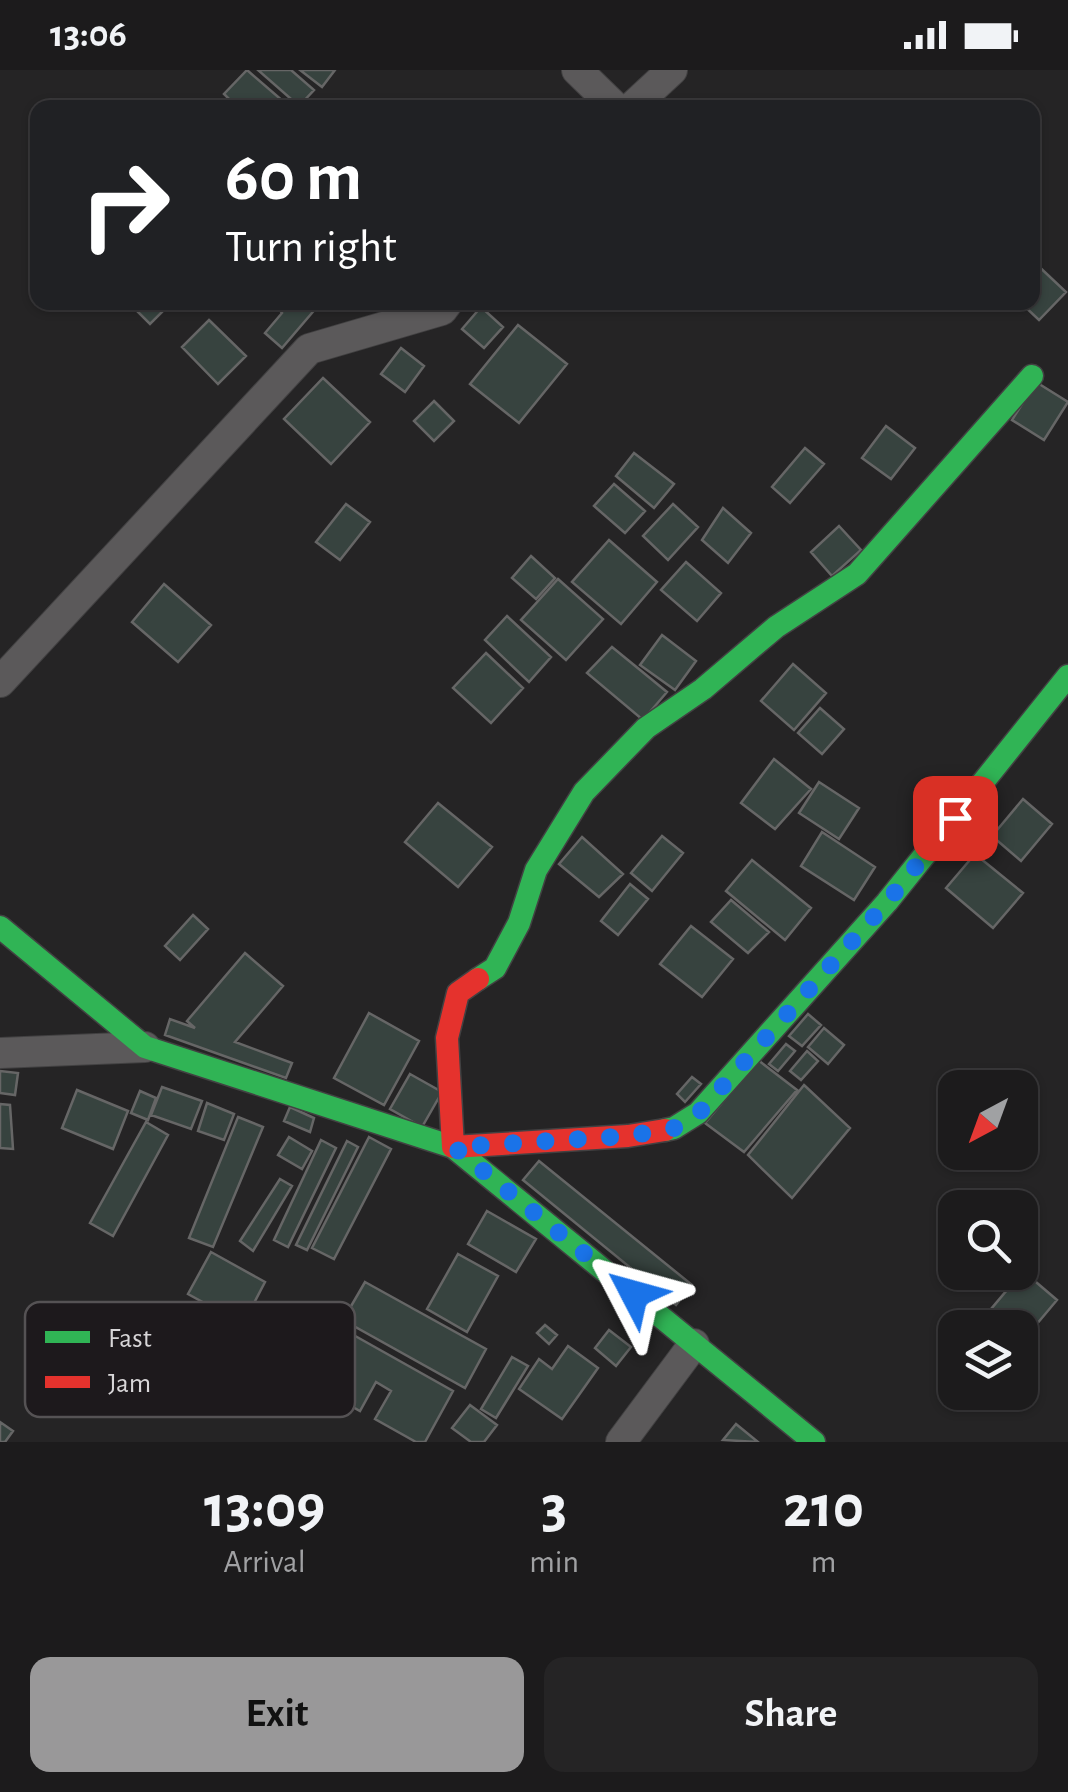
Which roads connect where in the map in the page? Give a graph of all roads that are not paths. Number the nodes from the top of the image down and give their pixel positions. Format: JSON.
{"nodes":[{"id":1,"x":577,"y":70,"type":"edge"},
{"id":2,"x":672,"y":70,"type":"edge"},
{"id":3,"x":608,"y":100,"type":"edge"},
{"id":4,"x":640,"y":100,"type":"edge"},
{"id":5,"x":442,"y":310,"type":"edge"},
{"id":6,"x":1032,"y":376,"type":"dead end"},
{"id":7,"x":1068,"y":676,"type":"edge"},
{"id":8,"x":0,"y":682,"type":"edge"},
{"id":9,"x":0,"y":927,"type":"edge"},
{"id":10,"x":145,"y":1047,"type":"junction"},
{"id":11,"x":0,"y":1053,"type":"edge"},
{"id":12,"x":454,"y":1147,"type":"junction"},
{"id":13,"x":694,"y":1344,"type":"junction"},
{"id":14,"x":621,"y":1442,"type":"edge"},
{"id":15,"x":814,"y":1442,"type":"edge"}],
"edges":[{"from":1,"to":3,"type":"street"},
{"from":2,"to":4,"type":"street"},
{"from":5,"to":8,"type":"street"},
{"from":6,"to":12,"type":"street"},
{"from":7,"to":12,"type":"street"},
{"from":9,"to":10,"type":"street"},
{"from":10,"to":11,"type":"street"},
{"from":10,"to":12,"type":"street"},
{"from":12,"to":13,"type":"street"},
{"from":13,"to":14,"type":"street"},
{"from":13,"to":15,"type":"street"}]}
